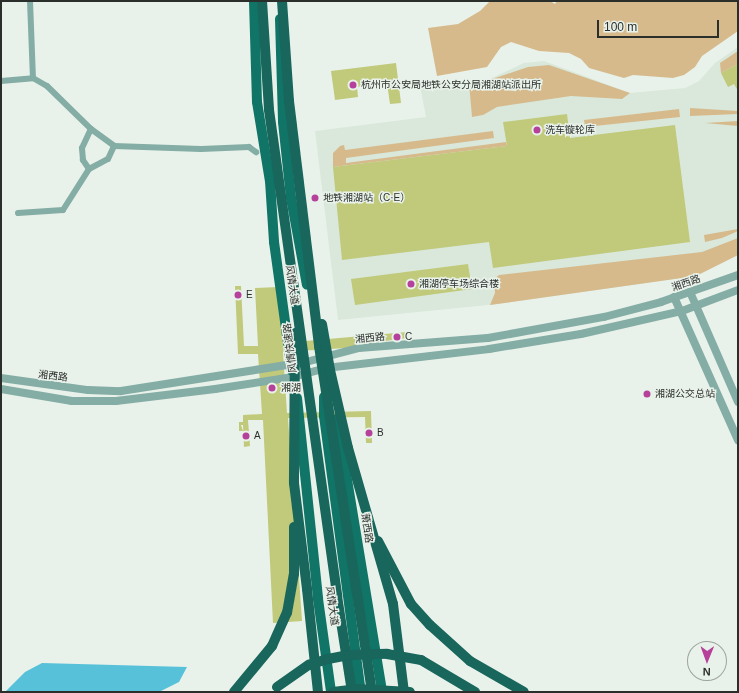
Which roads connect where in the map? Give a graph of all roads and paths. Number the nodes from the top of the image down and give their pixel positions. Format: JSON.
{"nodes":[{"id":1,"x":30,"y":1,"type":"edge"},
{"id":2,"x":254,"y":1,"type":"edge"},
{"id":3,"x":262,"y":1,"type":"edge"},
{"id":4,"x":281,"y":1,"type":"edge"},
{"id":5,"x":33,"y":78,"type":"junction"},
{"id":6,"x":1,"y":81,"type":"edge"},
{"id":7,"x":91,"y":129,"type":"junction"},
{"id":8,"x":114,"y":146,"type":"junction"},
{"id":9,"x":256,"y":152,"type":"dead end"},
{"id":10,"x":89,"y":169,"type":"junction"},
{"id":11,"x":270,"y":181,"type":"junction"},
{"id":12,"x":302,"y":211,"type":"junction"},
{"id":13,"x":18,"y":213,"type":"dead end"},
{"id":14,"x":738,"y":275,"type":"edge"},
{"id":15,"x":738,"y":290,"type":"edge"},
{"id":16,"x":690,"y":292,"type":"junction"},
{"id":17,"x":296,"y":295,"type":"junction"},
{"id":18,"x":674,"y":297,"type":"junction"},
{"id":19,"x":696,"y":306,"type":"junction"},
{"id":20,"x":682,"y":311,"type":"junction"},
{"id":21,"x":323,"y":357,"type":"junction"},
{"id":22,"x":291,"y":364,"type":"junction"},
{"id":23,"x":307,"y":367,"type":"junction"},
{"id":24,"x":326,"y":368,"type":"junction"},
{"id":25,"x":292,"y":377,"type":"junction"},
{"id":26,"x":1,"y":378,"type":"edge"},
{"id":27,"x":1,"y":389,"type":"edge"},
{"id":28,"x":738,"y":402,"type":"edge"},
{"id":29,"x":738,"y":440,"type":"edge"},
{"id":30,"x":294,"y":483,"type":"junction"},
{"id":31,"x":371,"y":529,"type":"junction"},
{"id":32,"x":358,"y":551,"type":"junction"},
{"id":33,"x":348,"y":601,"type":"junction"},
{"id":34,"x":234,"y":692,"type":"edge"},
{"id":35,"x":273,"y":692,"type":"edge"},
{"id":36,"x":318,"y":692,"type":"edge"},
{"id":37,"x":332,"y":692,"type":"edge"},
{"id":38,"x":352,"y":692,"type":"edge"},
{"id":39,"x":361,"y":692,"type":"edge"},
{"id":40,"x":372,"y":692,"type":"edge"},
{"id":41,"x":382,"y":692,"type":"edge"},
{"id":42,"x":404,"y":692,"type":"edge"},
{"id":43,"x":410,"y":692,"type":"edge"},
{"id":44,"x":475,"y":692,"type":"edge"},
{"id":45,"x":524,"y":692,"type":"edge"}],
"edges":[{"from":1,"to":5,"type":"street"},
{"from":2,"to":11,"type":"main road","name":"风情大道"},
{"from":3,"to":17,"type":"highway","name":"风情快速路","bridge":true},
{"from":4,"to":12,"type":"highway","bridge":true},
{"from":4,"to":21,"type":"main road","name":"风情大道"},
{"from":5,"to":6,"type":"street"},
{"from":5,"to":7,"type":"street"},
{"from":7,"to":8,"type":"street"},
{"from":7,"to":10,"type":"street"},
{"from":8,"to":9,"type":"street"},
{"from":8,"to":10,"type":"street"},
{"from":10,"to":13,"type":"street"},
{"from":11,"to":22,"type":"main road","name":"风情大道"},
{"from":11,"to":23,"type":"main road"},
{"from":12,"to":31,"type":"highway","bridge":true},
{"from":12,"to":40,"type":"highway","bridge":true},
{"from":14,"to":16,"type":"street","name":"湘西路"},
{"from":15,"to":19,"type":"street","name":"湘西路"},
{"from":16,"to":18,"type":"street","name":"湘西路"},
{"from":16,"to":19,"type":"street"},
{"from":17,"to":30,"type":"highway","bridge":true},
{"from":17,"to":38,"type":"highway","name":"风情快速路","bridge":true},
{"from":18,"to":20,"type":"street"},
{"from":18,"to":21,"type":"street","name":"湘西路"},
{"from":19,"to":20,"type":"street","name":"湘西路"},
{"from":19,"to":28,"type":"street"},
{"from":20,"to":24,"type":"street","name":"湘西路"},
{"from":20,"to":29,"type":"street"},
{"from":21,"to":23,"type":"street","name":"湘西路"},
{"from":21,"to":24,"type":"main road","name":"风情大道"},
{"from":22,"to":23,"type":"street","name":"湘西路"},
{"from":22,"to":25,"type":"main road","name":"风情大道"},
{"from":22,"to":26,"type":"street","name":"湘西路"},
{"from":23,"to":24,"type":"street","name":"湘西路"},
{"from":23,"to":25,"type":"street","name":"湘西路"},
{"from":24,"to":32,"type":"main road","name":"萧西路"},
{"from":24,"to":33,"type":"main road","name":"风情大道"},
{"from":25,"to":27,"type":"street","name":"湘西路"},
{"from":25,"to":37,"type":"main road","name":"风情大道"},
{"from":30,"to":34,"type":"highway","bridge":true},
{"from":30,"to":36,"type":"highway","bridge":true},
{"from":31,"to":42,"type":"highway","bridge":true},
{"from":31,"to":45,"type":"highway","bridge":true},
{"from":32,"to":33,"type":"main road"},
{"from":32,"to":41,"type":"main road","name":"萧西路"},
{"from":33,"to":39,"type":"main road","name":"风情大道","bridge":true},
{"from":35,"to":44,"type":"highway","bridge":true},
{"from":37,"to":43,"type":"highway","bridge":true}]}
